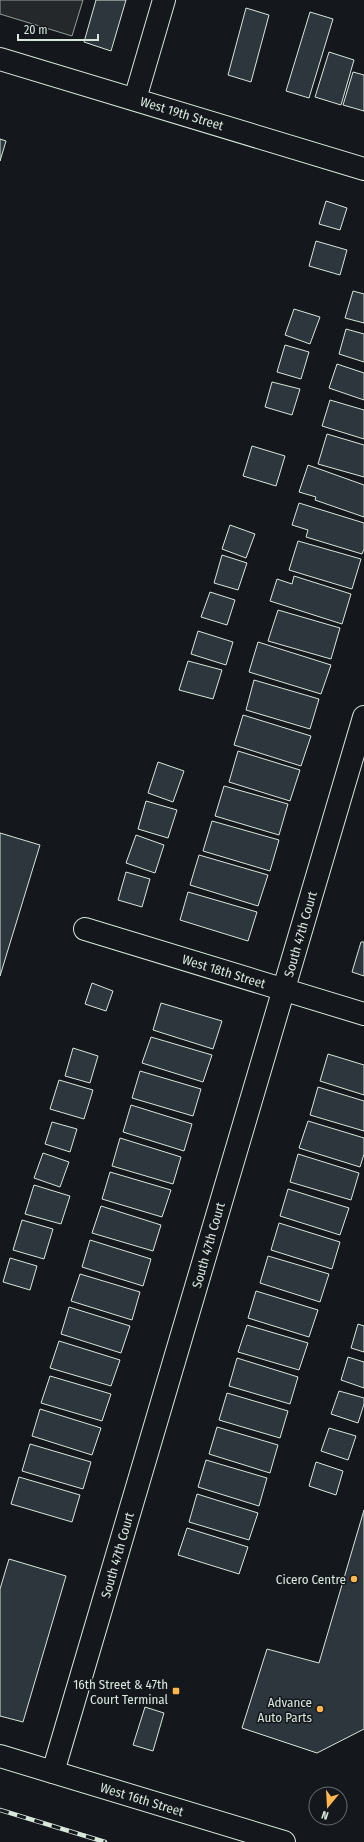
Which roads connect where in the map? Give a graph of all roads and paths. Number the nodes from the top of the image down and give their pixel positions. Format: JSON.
{"nodes":[{"id":1,"x":164,"y":0,"type":"edge"},
{"id":2,"x":0,"y":59,"type":"edge"},
{"id":3,"x":135,"y":99,"type":"junction"},
{"id":4,"x":364,"y":169,"type":"edge"},
{"id":5,"x":364,"y":717,"type":"edge"},
{"id":6,"x":85,"y":930,"type":"dead end"},
{"id":7,"x":284,"y":989,"type":"junction"},
{"id":8,"x":364,"y":1014,"type":"edge"},
{"id":9,"x":0,"y":1756,"type":"edge"},
{"id":10,"x":52,"y":1772,"type":"junction"},
{"id":11,"x":284,"y":1842,"type":"edge"}],
"edges":[{"from":1,"to":3,"type":"street"},
{"from":2,"to":3,"type":"street","name":"West 19th Street"},
{"from":3,"to":4,"type":"street","name":"West 19th Street"},
{"from":5,"to":7,"type":"street","name":"South 47th Court"},
{"from":6,"to":7,"type":"street","name":"West 18th Street"},
{"from":7,"to":8,"type":"street","name":"West 18th Street"},
{"from":7,"to":10,"type":"street","name":"South 47th Court"},
{"from":9,"to":10,"type":"street","name":"West 16th Street"},
{"from":10,"to":11,"type":"street","name":"West 16th Street"}]}
